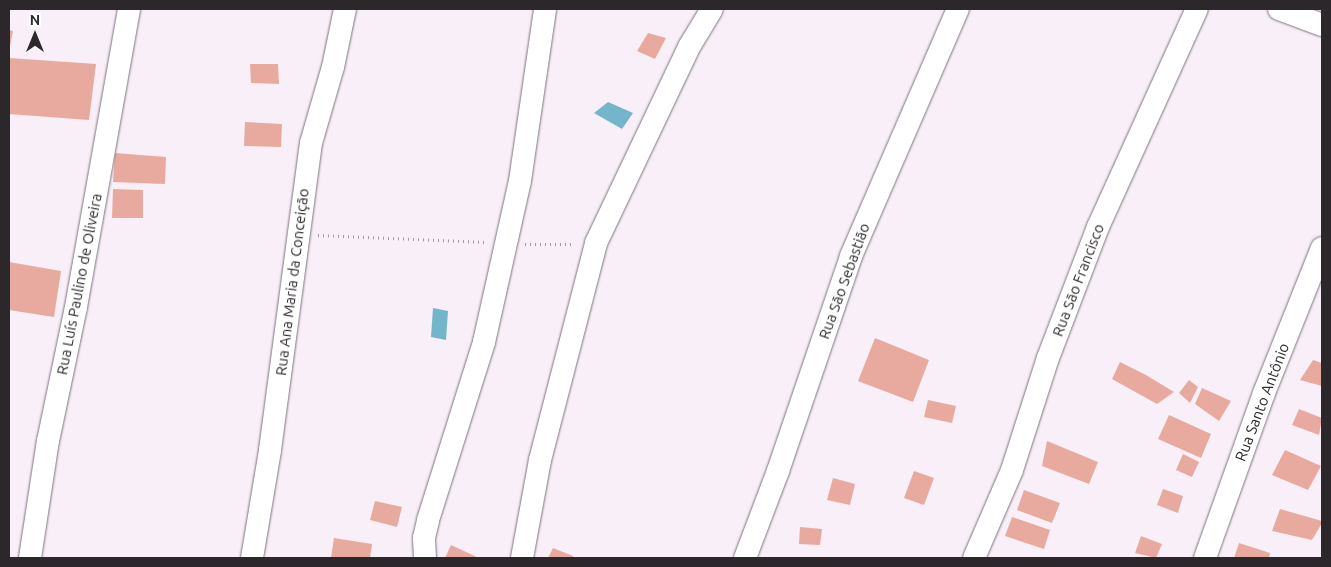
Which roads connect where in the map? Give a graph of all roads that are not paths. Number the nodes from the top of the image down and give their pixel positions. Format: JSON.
{"nodes":[{"id":1,"x":129,"y":9,"type":"edge"},
{"id":2,"x":345,"y":9,"type":"edge"},
{"id":3,"x":545,"y":9,"type":"edge"},
{"id":4,"x":712,"y":9,"type":"edge"},
{"id":5,"x":958,"y":9,"type":"edge"},
{"id":6,"x":1197,"y":9,"type":"edge"},
{"id":7,"x":1279,"y":9,"type":"edge"},
{"id":8,"x":1322,"y":24,"type":"edge"},
{"id":9,"x":1322,"y":248,"type":"edge"},
{"id":10,"x":422,"y":557,"type":"edge"},
{"id":11,"x":30,"y":558,"type":"edge"},
{"id":12,"x":252,"y":558,"type":"edge"},
{"id":13,"x":522,"y":558,"type":"edge"},
{"id":14,"x":745,"y":558,"type":"edge"},
{"id":15,"x":974,"y":558,"type":"edge"},
{"id":16,"x":1205,"y":558,"type":"edge"}],
"edges":[{"from":1,"to":11,"type":"street","name":"Rua Luís Paulino de Oliveira"},
{"from":2,"to":12,"type":"street","name":"Rua Ana Maria da Conceição"},
{"from":3,"to":10,"type":"street"},
{"from":4,"to":13,"type":"street"},
{"from":5,"to":14,"type":"street","name":"Rua São Sebastião"},
{"from":6,"to":15,"type":"street","name":"Rua São Francisco"},
{"from":7,"to":8,"type":"street"},
{"from":9,"to":16,"type":"street","name":"Rua Santo Antônio"}]}
